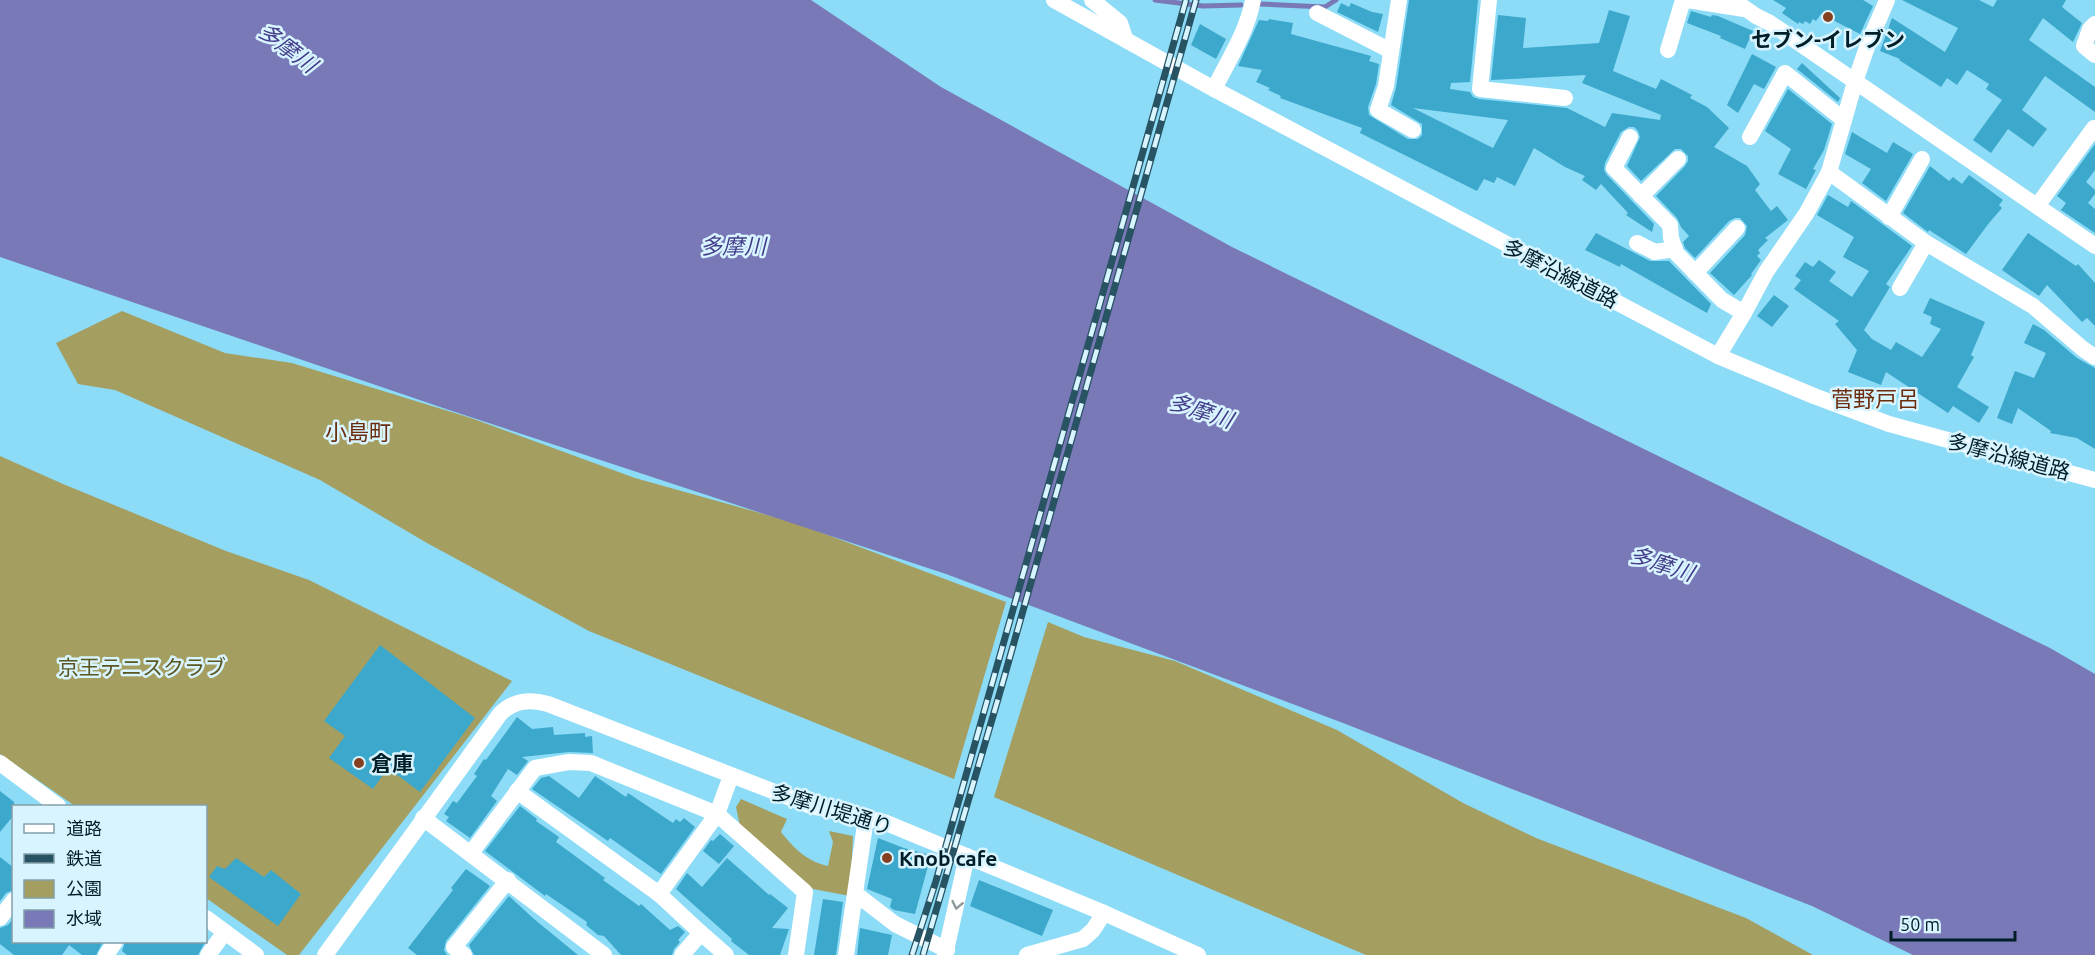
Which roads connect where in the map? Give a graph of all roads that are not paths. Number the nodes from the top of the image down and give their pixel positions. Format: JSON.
{"nodes":[{"id":1,"x":1054,"y":0,"type":"edge"},
{"id":2,"x":1092,"y":0,"type":"edge"},
{"id":3,"x":1253,"y":0,"type":"edge"},
{"id":4,"x":1399,"y":0,"type":"edge"},
{"id":5,"x":1489,"y":0,"type":"edge"},
{"id":6,"x":1685,"y":0,"type":"edge"},
{"id":7,"x":1887,"y":0,"type":"edge"},
{"id":8,"x":1739,"y":5,"type":"edge"},
{"id":9,"x":1317,"y":13,"type":"dead end"},
{"id":10,"x":2095,"y":24,"type":"edge"},
{"id":11,"x":1125,"y":38,"type":"junction"},
{"id":12,"x":1668,"y":50,"type":"dead end"},
{"id":13,"x":1390,"y":51,"type":"junction"},
{"id":14,"x":2095,"y":55,"type":"edge"},
{"id":15,"x":1855,"y":82,"type":"junction"},
{"id":16,"x":1214,"y":89,"type":"junction"},
{"id":17,"x":1565,"y":98,"type":"dead end"},
{"id":18,"x":1844,"y":120,"type":"junction"},
{"id":19,"x":2094,"y":128,"type":"edge"},
{"id":20,"x":1413,"y":130,"type":"dead end"},
{"id":21,"x":1750,"y":136,"type":"dead end"},
{"id":22,"x":1630,"y":137,"type":"dead end"},
{"id":23,"x":1678,"y":159,"type":"dead end"},
{"id":24,"x":1922,"y":159,"type":"dead end"},
{"id":25,"x":1829,"y":171,"type":"junction"},
{"id":26,"x":1641,"y":196,"type":"junction"},
{"id":27,"x":2037,"y":206,"type":"junction"},
{"id":28,"x":1889,"y":217,"type":"junction"},
{"id":29,"x":1737,"y":228,"type":"dead end"},
{"id":30,"x":1637,"y":243,"type":"dead end"},
{"id":31,"x":1926,"y":243,"type":"junction"},
{"id":32,"x":2095,"y":246,"type":"edge"},
{"id":33,"x":1675,"y":249,"type":"junction"},
{"id":34,"x":1695,"y":273,"type":"junction"},
{"id":35,"x":1900,"y":288,"type":"dead end"},
{"id":36,"x":1744,"y":313,"type":"junction"},
{"id":37,"x":1718,"y":356,"type":"junction"},
{"id":38,"x":2095,"y":357,"type":"edge"},
{"id":39,"x":2095,"y":480,"type":"edge"},
{"id":40,"x":0,"y":764,"type":"edge"},
{"id":41,"x":731,"y":776,"type":"junction"},
{"id":42,"x":517,"y":791,"type":"junction"},
{"id":43,"x":55,"y":805,"type":"edge"},
{"id":44,"x":717,"y":814,"type":"junction"},
{"id":45,"x":423,"y":818,"type":"junction"},
{"id":46,"x":866,"y":818,"type":"junction"},
{"id":47,"x":471,"y":853,"type":"junction"},
{"id":48,"x":967,"y":855,"type":"junction"},
{"id":49,"x":508,"y":880,"type":"junction"},
{"id":50,"x":659,"y":894,"type":"junction"},
{"id":51,"x":856,"y":894,"type":"junction"},
{"id":52,"x":12,"y":903,"type":"edge"},
{"id":53,"x":1104,"y":913,"type":"junction"},
{"id":54,"x":0,"y":918,"type":"edge"},
{"id":55,"x":207,"y":919,"type":"edge"},
{"id":56,"x":225,"y":932,"type":"junction"},
{"id":57,"x":700,"y":933,"type":"junction"},
{"id":58,"x":946,"y":952,"type":"edge"},
{"id":59,"x":208,"y":955,"type":"edge"},
{"id":60,"x":256,"y":955,"type":"edge"},
{"id":61,"x":325,"y":955,"type":"edge"},
{"id":62,"x":464,"y":955,"type":"edge"},
{"id":63,"x":604,"y":955,"type":"edge"},
{"id":64,"x":682,"y":955,"type":"edge"},
{"id":65,"x":726,"y":955,"type":"edge"},
{"id":66,"x":796,"y":955,"type":"edge"},
{"id":67,"x":846,"y":955,"type":"edge"},
{"id":68,"x":1027,"y":955,"type":"edge"},
{"id":69,"x":1198,"y":955,"type":"edge"}],
"edges":[{"from":1,"to":11,"type":"street","name":"多摩沿線道路"},
{"from":2,"to":11,"type":"street"},
{"from":3,"to":16,"type":"street"},
{"from":4,"to":13,"type":"street"},
{"from":5,"to":17,"type":"street"},
{"from":6,"to":8,"type":"street"},
{"from":6,"to":12,"type":"street"},
{"from":7,"to":15,"type":"street"},
{"from":8,"to":15,"type":"street"},
{"from":9,"to":13,"type":"street"},
{"from":10,"to":14,"type":"street"},
{"from":11,"to":16,"type":"street","name":"多摩沿線道路"},
{"from":13,"to":20,"type":"street"},
{"from":15,"to":18,"type":"street"},
{"from":15,"to":27,"type":"street"},
{"from":16,"to":37,"type":"street","name":"多摩沿線道路"},
{"from":18,"to":21,"type":"street"},
{"from":18,"to":25,"type":"street"},
{"from":19,"to":27,"type":"street"},
{"from":22,"to":26,"type":"street"},
{"from":23,"to":26,"type":"street"},
{"from":24,"to":28,"type":"street"},
{"from":25,"to":28,"type":"street"},
{"from":25,"to":36,"type":"street"},
{"from":26,"to":33,"type":"street"},
{"from":27,"to":32,"type":"street"},
{"from":28,"to":31,"type":"street"},
{"from":29,"to":34,"type":"street"},
{"from":30,"to":33,"type":"street"},
{"from":31,"to":35,"type":"street"},
{"from":31,"to":38,"type":"street"},
{"from":33,"to":34,"type":"street"},
{"from":34,"to":36,"type":"street"},
{"from":36,"to":37,"type":"street"},
{"from":37,"to":39,"type":"street","name":"多摩沿線道路"},
{"from":40,"to":43,"type":"street"},
{"from":41,"to":44,"type":"street"},
{"from":41,"to":45,"type":"street","name":"多摩川堤通り"},
{"from":41,"to":46,"type":"street","name":"多摩川堤通り"},
{"from":42,"to":44,"type":"street"},
{"from":42,"to":47,"type":"street"},
{"from":42,"to":50,"type":"street"},
{"from":44,"to":50,"type":"street"},
{"from":44,"to":66,"type":"street"},
{"from":45,"to":47,"type":"street"},
{"from":45,"to":61,"type":"street"},
{"from":46,"to":48,"type":"street","name":"多摩川堤通り"},
{"from":46,"to":51,"type":"street"},
{"from":47,"to":49,"type":"street"},
{"from":48,"to":53,"type":"street","name":"多摩川堤通り"},
{"from":48,"to":58,"type":"street","one_way":true},
{"from":49,"to":62,"type":"street"},
{"from":49,"to":63,"type":"street"},
{"from":50,"to":57,"type":"street"},
{"from":51,"to":58,"type":"street"},
{"from":51,"to":67,"type":"street"},
{"from":52,"to":54,"type":"street"},
{"from":53,"to":68,"type":"street"},
{"from":53,"to":69,"type":"street","name":"多摩川堤通り"},
{"from":55,"to":56,"type":"street"},
{"from":56,"to":59,"type":"street"},
{"from":56,"to":60,"type":"street"},
{"from":57,"to":64,"type":"street"},
{"from":57,"to":65,"type":"street"}]}
